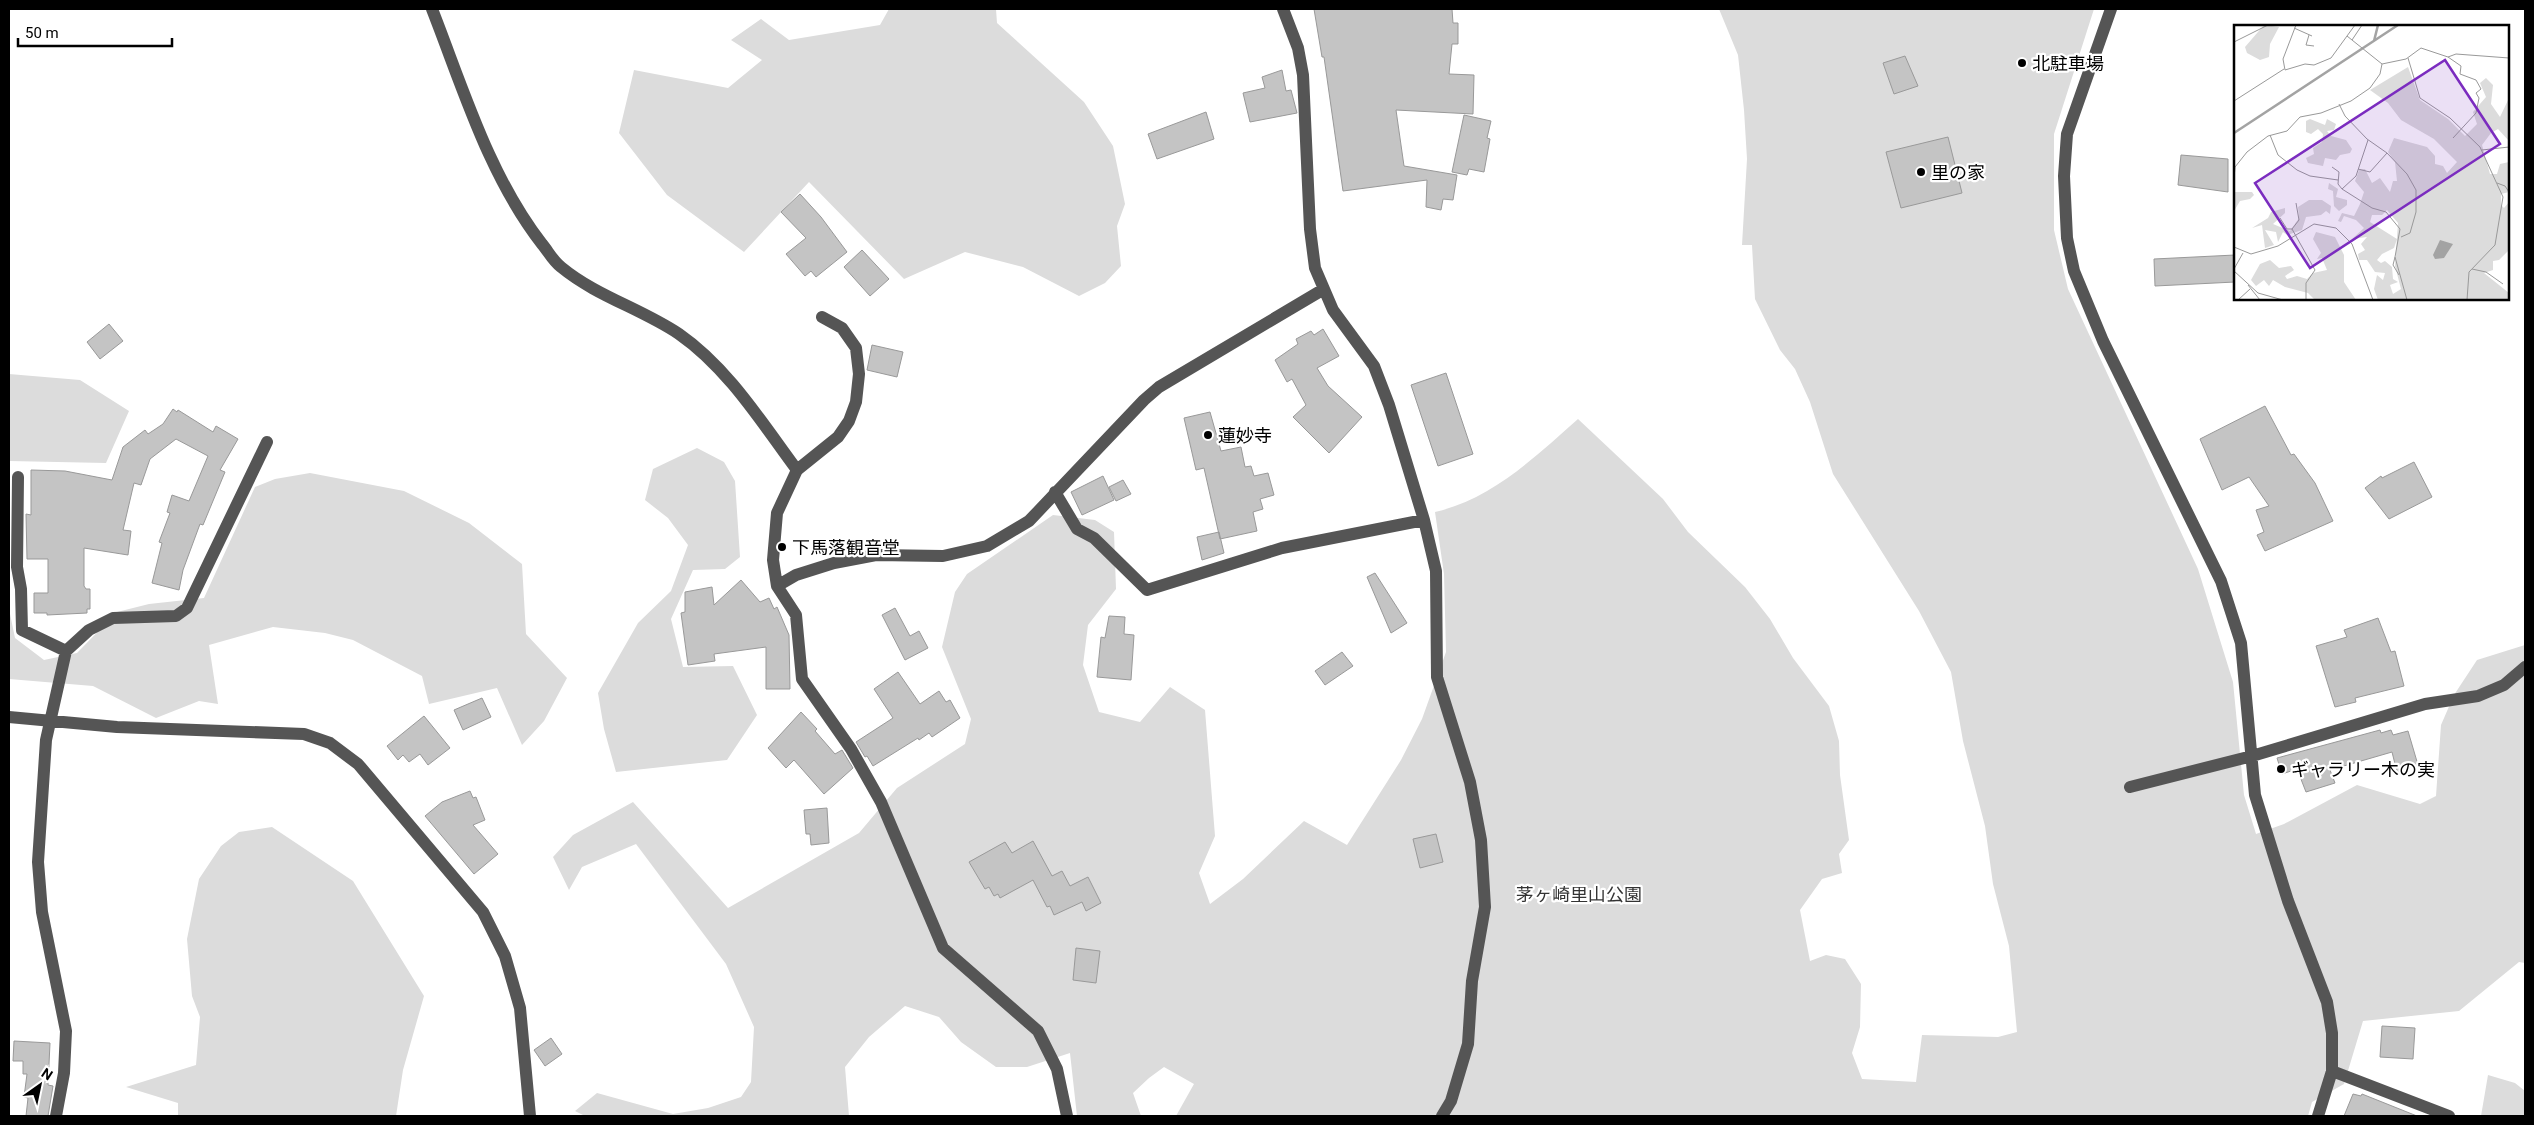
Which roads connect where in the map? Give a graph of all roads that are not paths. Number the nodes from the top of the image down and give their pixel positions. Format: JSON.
{"nodes":[{"id":1,"x":432,"y":9,"type":"edge"},
{"id":2,"x":1283,"y":9,"type":"edge"},
{"id":3,"x":2111,"y":9,"type":"edge"},
{"id":4,"x":1324,"y":289,"type":"junction"},
{"id":5,"x":822,"y":317,"type":"dead end"},
{"id":6,"x":266,"y":442,"type":"dead end"},
{"id":7,"x":797,"y":470,"type":"junction"},
{"id":8,"x":18,"y":477,"type":"dead end"},
{"id":9,"x":1055,"y":492,"type":"junction"},
{"id":10,"x":1424,"y":520,"type":"junction"},
{"id":11,"x":777,"y":586,"type":"junction"},
{"id":12,"x":66,"y":651,"type":"junction"},
{"id":13,"x":2525,"y":667,"type":"edge"},
{"id":14,"x":9,"y":716,"type":"edge"},
{"id":15,"x":51,"y":720,"type":"junction"},
{"id":16,"x":2252,"y":756,"type":"junction"},
{"id":17,"x":2130,"y":786,"type":"dead end"},
{"id":18,"x":2332,"y":1071,"type":"junction"},
{"id":19,"x":56,"y":1116,"type":"edge"},
{"id":20,"x":530,"y":1116,"type":"edge"},
{"id":21,"x":1067,"y":1116,"type":"edge"},
{"id":22,"x":1442,"y":1116,"type":"edge"},
{"id":23,"x":2318,"y":1116,"type":"edge"},
{"id":24,"x":2449,"y":1116,"type":"edge"}],
"edges":[{"from":1,"to":7,"type":"street"},
{"from":2,"to":4,"type":"street"},
{"from":3,"to":16,"type":"street"},
{"from":4,"to":9,"type":"street"},
{"from":4,"to":10,"type":"street"},
{"from":5,"to":7,"type":"street"},
{"from":6,"to":12,"type":"street"},
{"from":7,"to":11,"type":"street"},
{"from":8,"to":12,"type":"street"},
{"from":9,"to":10,"type":"street"},
{"from":9,"to":11,"type":"street"},
{"from":10,"to":22,"type":"street"},
{"from":11,"to":21,"type":"street"},
{"from":12,"to":15,"type":"street"},
{"from":13,"to":16,"type":"street"},
{"from":14,"to":15,"type":"street"},
{"from":15,"to":19,"type":"street"},
{"from":15,"to":20,"type":"street"},
{"from":16,"to":17,"type":"street"},
{"from":16,"to":18,"type":"street"},
{"from":18,"to":23,"type":"street"},
{"from":18,"to":24,"type":"street"}]}
